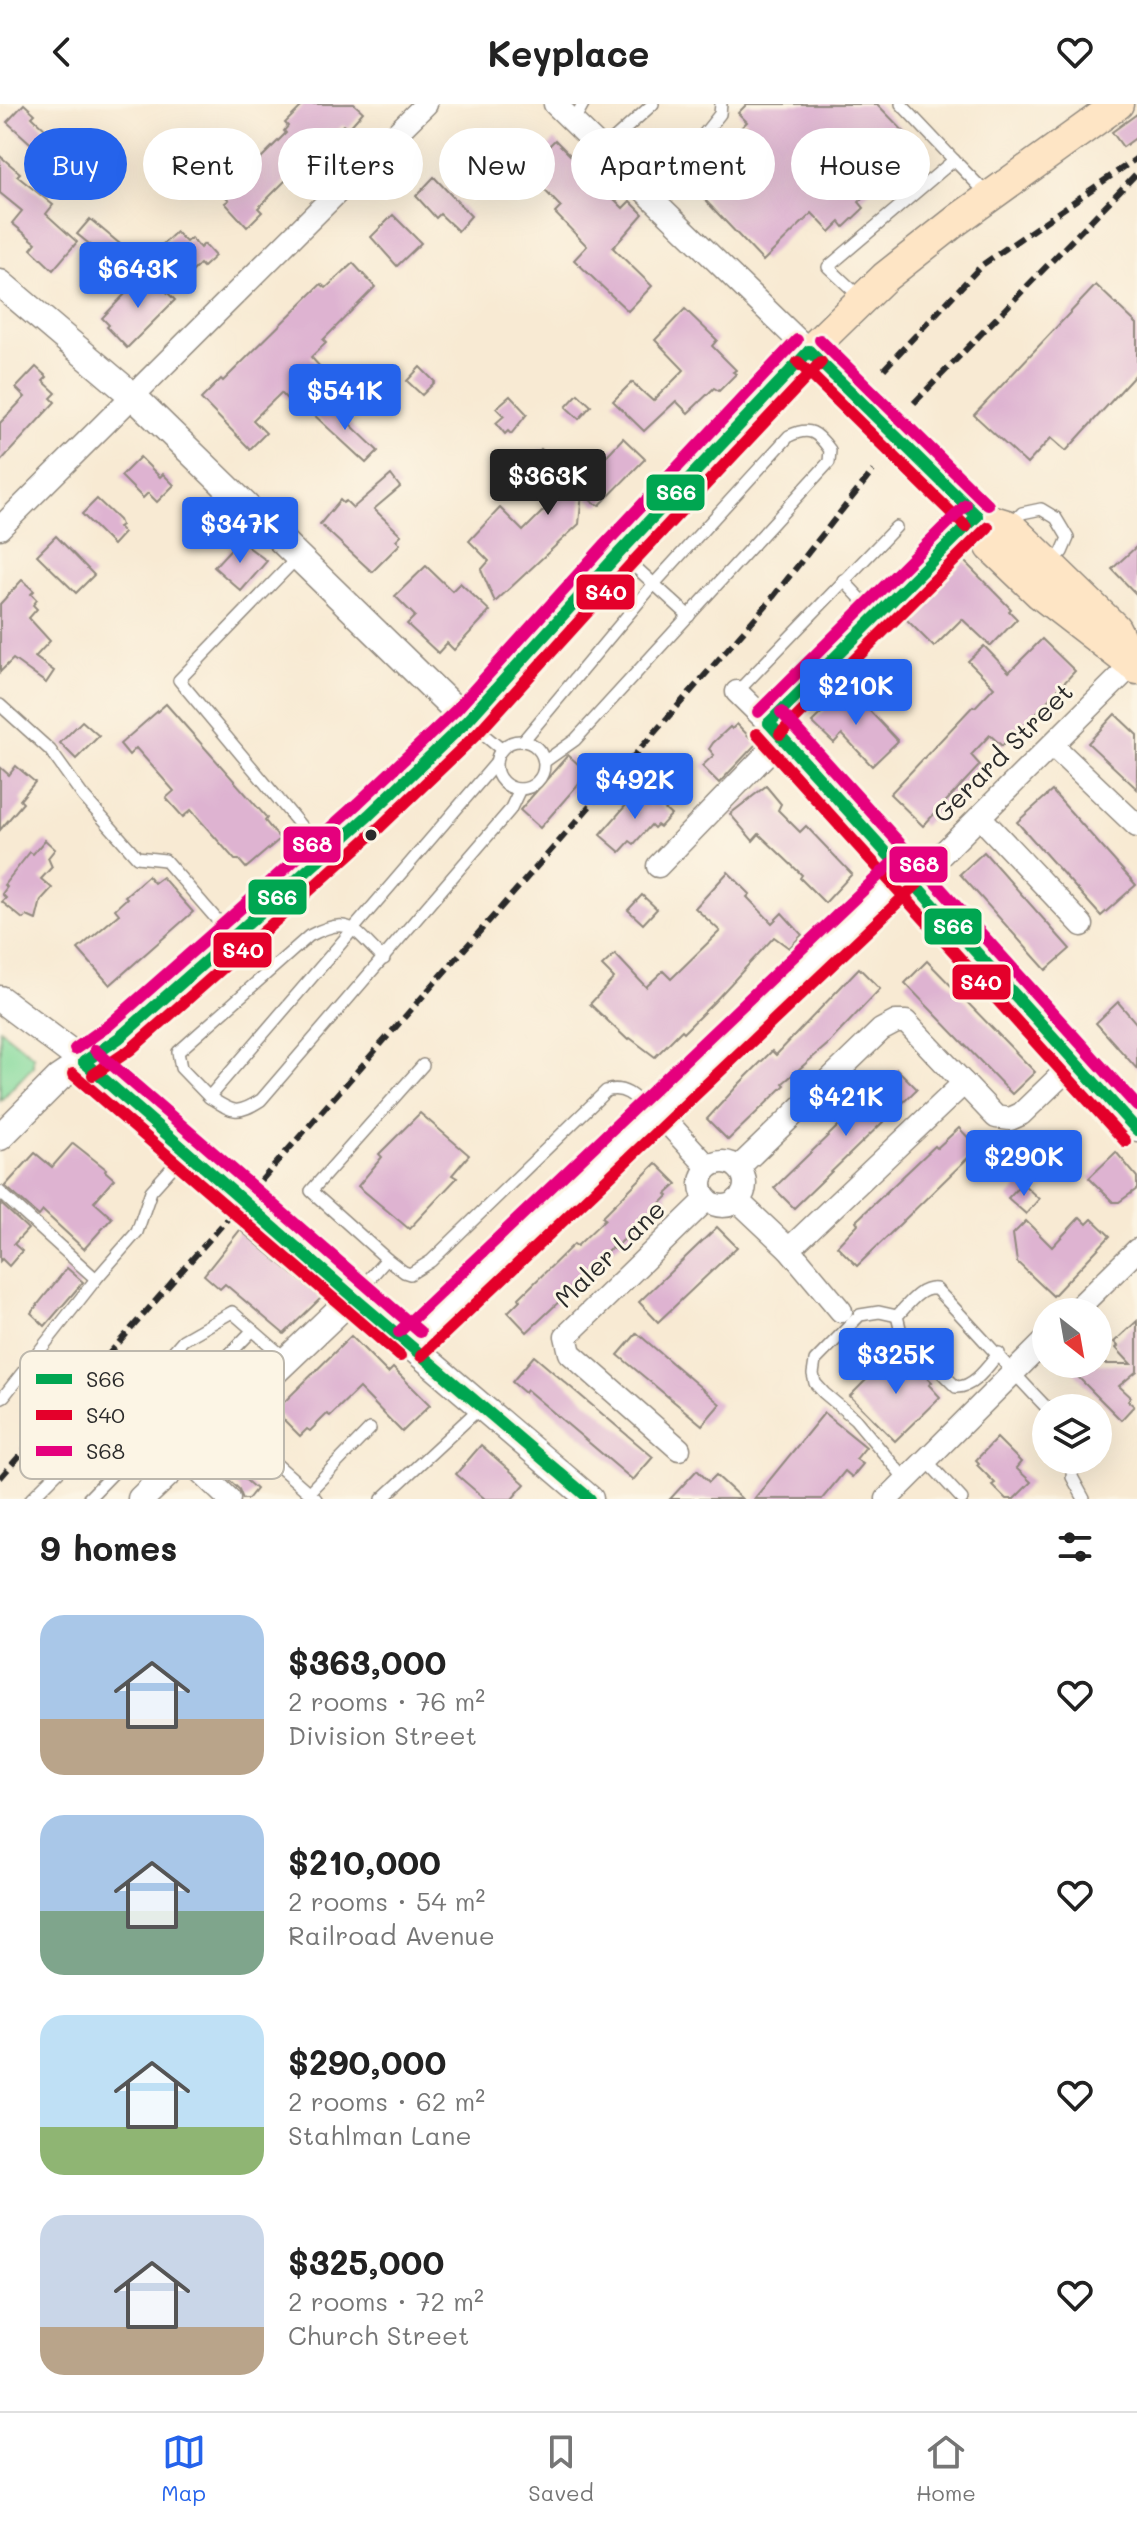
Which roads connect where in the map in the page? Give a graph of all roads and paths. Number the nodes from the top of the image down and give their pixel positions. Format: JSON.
{"nodes":[{"id":1,"x":426,"y":104,"type":"edge"},
{"id":2,"x":555,"y":104,"type":"edge"},
{"id":3,"x":653,"y":104,"type":"edge"},
{"id":4,"x":721,"y":104,"type":"edge"},
{"id":5,"x":901,"y":104,"type":"edge"},
{"id":6,"x":1118,"y":104,"type":"edge"},
{"id":7,"x":578,"y":113,"type":"edge"},
{"id":8,"x":626,"y":128,"type":"edge"},
{"id":9,"x":709,"y":128,"type":"edge"},
{"id":10,"x":954,"y":160,"type":"junction"},
{"id":11,"x":990,"y":197,"type":"junction"},
{"id":12,"x":653,"y":200,"type":"edge"},
{"id":13,"x":0,"y":283,"type":"edge"},
{"id":14,"x":862,"y":300,"type":"junction"},
{"id":15,"x":809,"y":351,"type":"junction"},
{"id":16,"x":133,"y":396,"type":"junction"},
{"id":17,"x":977,"y":516,"type":"junction"},
{"id":18,"x":896,"y":527,"type":"dead end"},
{"id":19,"x":0,"y":528,"type":"edge"},
{"id":20,"x":620,"y":552,"type":"junction"},
{"id":21,"x":297,"y":558,"type":"junction"},
{"id":22,"x":843,"y":580,"type":"junction"},
{"id":23,"x":653,"y":585,"type":"junction"},
{"id":24,"x":876,"y":615,"type":"junction"},
{"id":25,"x":689,"y":616,"type":"junction"},
{"id":26,"x":1135,"y":664,"type":"edge"},
{"id":27,"x":737,"y":692,"type":"joint"},
{"id":28,"x":0,"y":705,"type":"edge"},
{"id":29,"x":467,"y":721,"type":"junction"},
{"id":30,"x":776,"y":730,"type":"junction"},
{"id":31,"x":523,"y":741,"type":"junction"},
{"id":32,"x":1052,"y":745,"type":"junction"},
{"id":33,"x":501,"y":749,"type":"junction"},
{"id":34,"x":544,"y":762,"type":"junction"},
{"id":35,"x":495,"y":764,"type":"junction"},
{"id":36,"x":520,"y":789,"type":"junction"},
{"id":37,"x":980,"y":817,"type":"junction"},
{"id":38,"x":1137,"y":826,"type":"edge"},
{"id":39,"x":325,"y":855,"type":"junction"},
{"id":40,"x":658,"y":866,"type":"dead end"},
{"id":41,"x":910,"y":877,"type":"junction"},
{"id":42,"x":1082,"y":925,"type":"dead end"},
{"id":43,"x":353,"y":930,"type":"junction"},
{"id":44,"x":232,"y":938,"type":"junction"},
{"id":45,"x":384,"y":959,"type":"junction"},
{"id":46,"x":0,"y":999,"type":"edge"},
{"id":47,"x":1076,"y":1061,"type":"junction"},
{"id":48,"x":84,"y":1062,"type":"junction"},
{"id":49,"x":423,"y":1065,"type":"dead end"},
{"id":50,"x":964,"y":1083,"type":"junction"},
{"id":51,"x":209,"y":1097,"type":"junction"},
{"id":52,"x":654,"y":1112,"type":"junction"},
{"id":53,"x":1137,"y":1130,"type":"edge"},
{"id":54,"x":0,"y":1137,"type":"edge"},
{"id":55,"x":187,"y":1151,"type":"junction"},
{"id":56,"x":708,"y":1167,"type":"junction"},
{"id":57,"x":738,"y":1168,"type":"junction"},
{"id":58,"x":0,"y":1192,"type":"edge"},
{"id":59,"x":707,"y":1199,"type":"junction"},
{"id":60,"x":737,"y":1200,"type":"junction"},
{"id":61,"x":789,"y":1249,"type":"junction"},
{"id":62,"x":1137,"y":1250,"type":"edge"},
{"id":63,"x":387,"y":1259,"type":"junction"},
{"id":64,"x":96,"y":1279,"type":"junction"},
{"id":65,"x":353,"y":1297,"type":"junction"},
{"id":66,"x":1088,"y":1298,"type":"edge"},
{"id":67,"x":841,"y":1311,"type":"dead end"},
{"id":68,"x":897,"y":1316,"type":"junction"},
{"id":69,"x":253,"y":1330,"type":"junction"},
{"id":70,"x":410,"y":1344,"type":"junction"},
{"id":71,"x":39,"y":1351,"type":"edge"},
{"id":72,"x":173,"y":1351,"type":"edge"},
{"id":73,"x":233,"y":1351,"type":"edge"},
{"id":74,"x":277,"y":1351,"type":"edge"},
{"id":75,"x":999,"y":1353,"type":"junction"},
{"id":76,"x":1032,"y":1354,"type":"edge"},
{"id":77,"x":284,"y":1357,"type":"edge"},
{"id":78,"x":287,"y":1360,"type":"junction"},
{"id":79,"x":284,"y":1363,"type":"edge"},
{"id":80,"x":1013,"y":1373,"type":"junction"},
{"id":81,"x":20,"y":1376,"type":"edge"},
{"id":82,"x":1033,"y":1394,"type":"edge"},
{"id":83,"x":0,"y":1398,"type":"edge"},
{"id":84,"x":481,"y":1407,"type":"junction"},
{"id":85,"x":370,"y":1429,"type":"dead end"},
{"id":86,"x":679,"y":1449,"type":"dead end"},
{"id":87,"x":926,"y":1460,"type":"junction"},
{"id":88,"x":284,"y":1471,"type":"edge"},
{"id":89,"x":1072,"y":1474,"type":"edge"},
{"id":90,"x":51,"y":1479,"type":"edge"},
{"id":91,"x":108,"y":1479,"type":"edge"},
{"id":92,"x":161,"y":1479,"type":"edge"},
{"id":93,"x":212,"y":1479,"type":"edge"},
{"id":94,"x":897,"y":1492,"type":"edge"},
{"id":95,"x":312,"y":1496,"type":"edge"},
{"id":96,"x":31,"y":1499,"type":"edge"},
{"id":97,"x":88,"y":1499,"type":"edge"},
{"id":98,"x":141,"y":1499,"type":"edge"},
{"id":99,"x":229,"y":1499,"type":"edge"},
{"id":100,"x":382,"y":1499,"type":"edge"},
{"id":101,"x":590,"y":1499,"type":"edge"},
{"id":102,"x":962,"y":1499,"type":"edge"},
{"id":103,"x":1084,"y":1499,"type":"edge"}],
"edges":[{"from":1,"to":16,"type":"street"},
{"from":2,"to":7,"type":"street"},
{"from":3,"to":8,"type":"lane"},
{"from":4,"to":9,"type":"lane"},
{"from":5,"to":10,"type":"lane"},
{"from":6,"to":11,"type":"main road"},
{"from":10,"to":11,"type":"lane"},
{"from":10,"to":14,"type":"lane"},
{"from":11,"to":14,"type":"main road"},
{"from":12,"to":15,"type":"street"},
{"from":13,"to":16,"type":"street"},
{"from":14,"to":15,"type":"main road"},
{"from":15,"to":17,"type":"main road"},
{"from":15,"to":20,"type":"street"},
{"from":16,"to":19,"type":"street"},
{"from":16,"to":21,"type":"street"},
{"from":17,"to":24,"type":"street"},
{"from":17,"to":26,"type":"main road"},
{"from":17,"to":26,"type":"main road"},
{"from":18,"to":22,"type":"lane"},
{"from":20,"to":23,"type":"lane"},
{"from":20,"to":29,"type":"street"},
{"from":21,"to":29,"type":"street"},
{"from":21,"to":39,"type":"lane"},
{"from":22,"to":24,"type":"lane"},
{"from":22,"to":27,"type":"lane"},
{"from":23,"to":25,"type":"lane"},
{"from":23,"to":25,"type":"lane"},
{"from":23,"to":31,"type":"lane"},
{"from":24,"to":30,"type":"street"},
{"from":25,"to":34,"type":"lane"},
{"from":26,"to":32,"type":"street","name":"Gerard Street"},
{"from":27,"to":30,"type":"street"},
{"from":28,"to":44,"type":"lane"},
{"from":29,"to":33,"type":"lane"},
{"from":29,"to":39,"type":"street"},
{"from":30,"to":40,"type":"street"},
{"from":30,"to":41,"type":"street"},
{"from":31,"to":33,"type":"lane"},
{"from":31,"to":34,"type":"lane"},
{"from":32,"to":37,"type":"street","name":"Gerard Street"},
{"from":32,"to":38,"type":"street"},
{"from":33,"to":35,"type":"lane"},
{"from":34,"to":36,"type":"lane"},
{"from":35,"to":36,"type":"lane"},
{"from":35,"to":43,"type":"lane"},
{"from":36,"to":45,"type":"lane"},
{"from":37,"to":41,"type":"street","name":"Gerard Street"},
{"from":37,"to":42,"type":"street"},
{"from":39,"to":44,"type":"street"},
{"from":41,"to":47,"type":"street"},
{"from":41,"to":52,"type":"street","name":"Gerard Street"},
{"from":43,"to":45,"type":"lane"},
{"from":43,"to":51,"type":"lane"},
{"from":43,"to":51,"type":"lane"},
{"from":44,"to":48,"type":"street"},
{"from":45,"to":51,"type":"lane"},
{"from":46,"to":48,"type":"street"},
{"from":47,"to":50,"type":"street"},
{"from":47,"to":53,"type":"street"},
{"from":48,"to":54,"type":"street"},
{"from":48,"to":55,"type":"street"},
{"from":49,"to":63,"type":"lane"},
{"from":50,"to":57,"type":"street"},
{"from":50,"to":61,"type":"street"},
{"from":52,"to":56,"type":"street"},
{"from":52,"to":63,"type":"lane"},
{"from":52,"to":70,"type":"street","name":"Gerard Street"},
{"from":55,"to":64,"type":"lane"},
{"from":55,"to":65,"type":"street"},
{"from":56,"to":57,"type":"street"},
{"from":56,"to":59,"type":"street"},
{"from":57,"to":60,"type":"street"},
{"from":58,"to":64,"type":"lane"},
{"from":59,"to":60,"type":"street"},
{"from":59,"to":86,"type":"street","name":"Maler Lane"},
{"from":60,"to":61,"type":"street"},
{"from":61,"to":67,"type":"street"},
{"from":62,"to":66,"type":"street"},
{"from":63,"to":65,"type":"lane"},
{"from":64,"to":71,"type":"lane"},
{"from":65,"to":70,"type":"street"},
{"from":65,"to":78,"type":"street"},
{"from":68,"to":75,"type":"lane"},
{"from":68,"to":75,"type":"lane"},
{"from":68,"to":94,"type":"lane"},
{"from":69,"to":72,"type":"lane"},
{"from":69,"to":73,"type":"lane"},
{"from":69,"to":74,"type":"lane"},
{"from":70,"to":84,"type":"street"},
{"from":75,"to":80,"type":"lane"},
{"from":76,"to":80,"type":"street"},
{"from":77,"to":78,"type":"lane"},
{"from":78,"to":79,"type":"street"},
{"from":80,"to":82,"type":"lane"},
{"from":80,"to":87,"type":"street"},
{"from":81,"to":83,"type":"lane"},
{"from":84,"to":100,"type":"lane"},
{"from":84,"to":101,"type":"street"},
{"from":85,"to":95,"type":"lane"},
{"from":87,"to":94,"type":"street"},
{"from":87,"to":102,"type":"lane"},
{"from":88,"to":95,"type":"lane"},
{"from":89,"to":103,"type":"lane"},
{"from":90,"to":96,"type":"lane"},
{"from":91,"to":97,"type":"lane"},
{"from":92,"to":98,"type":"street"},
{"from":93,"to":99,"type":"street"}]}
